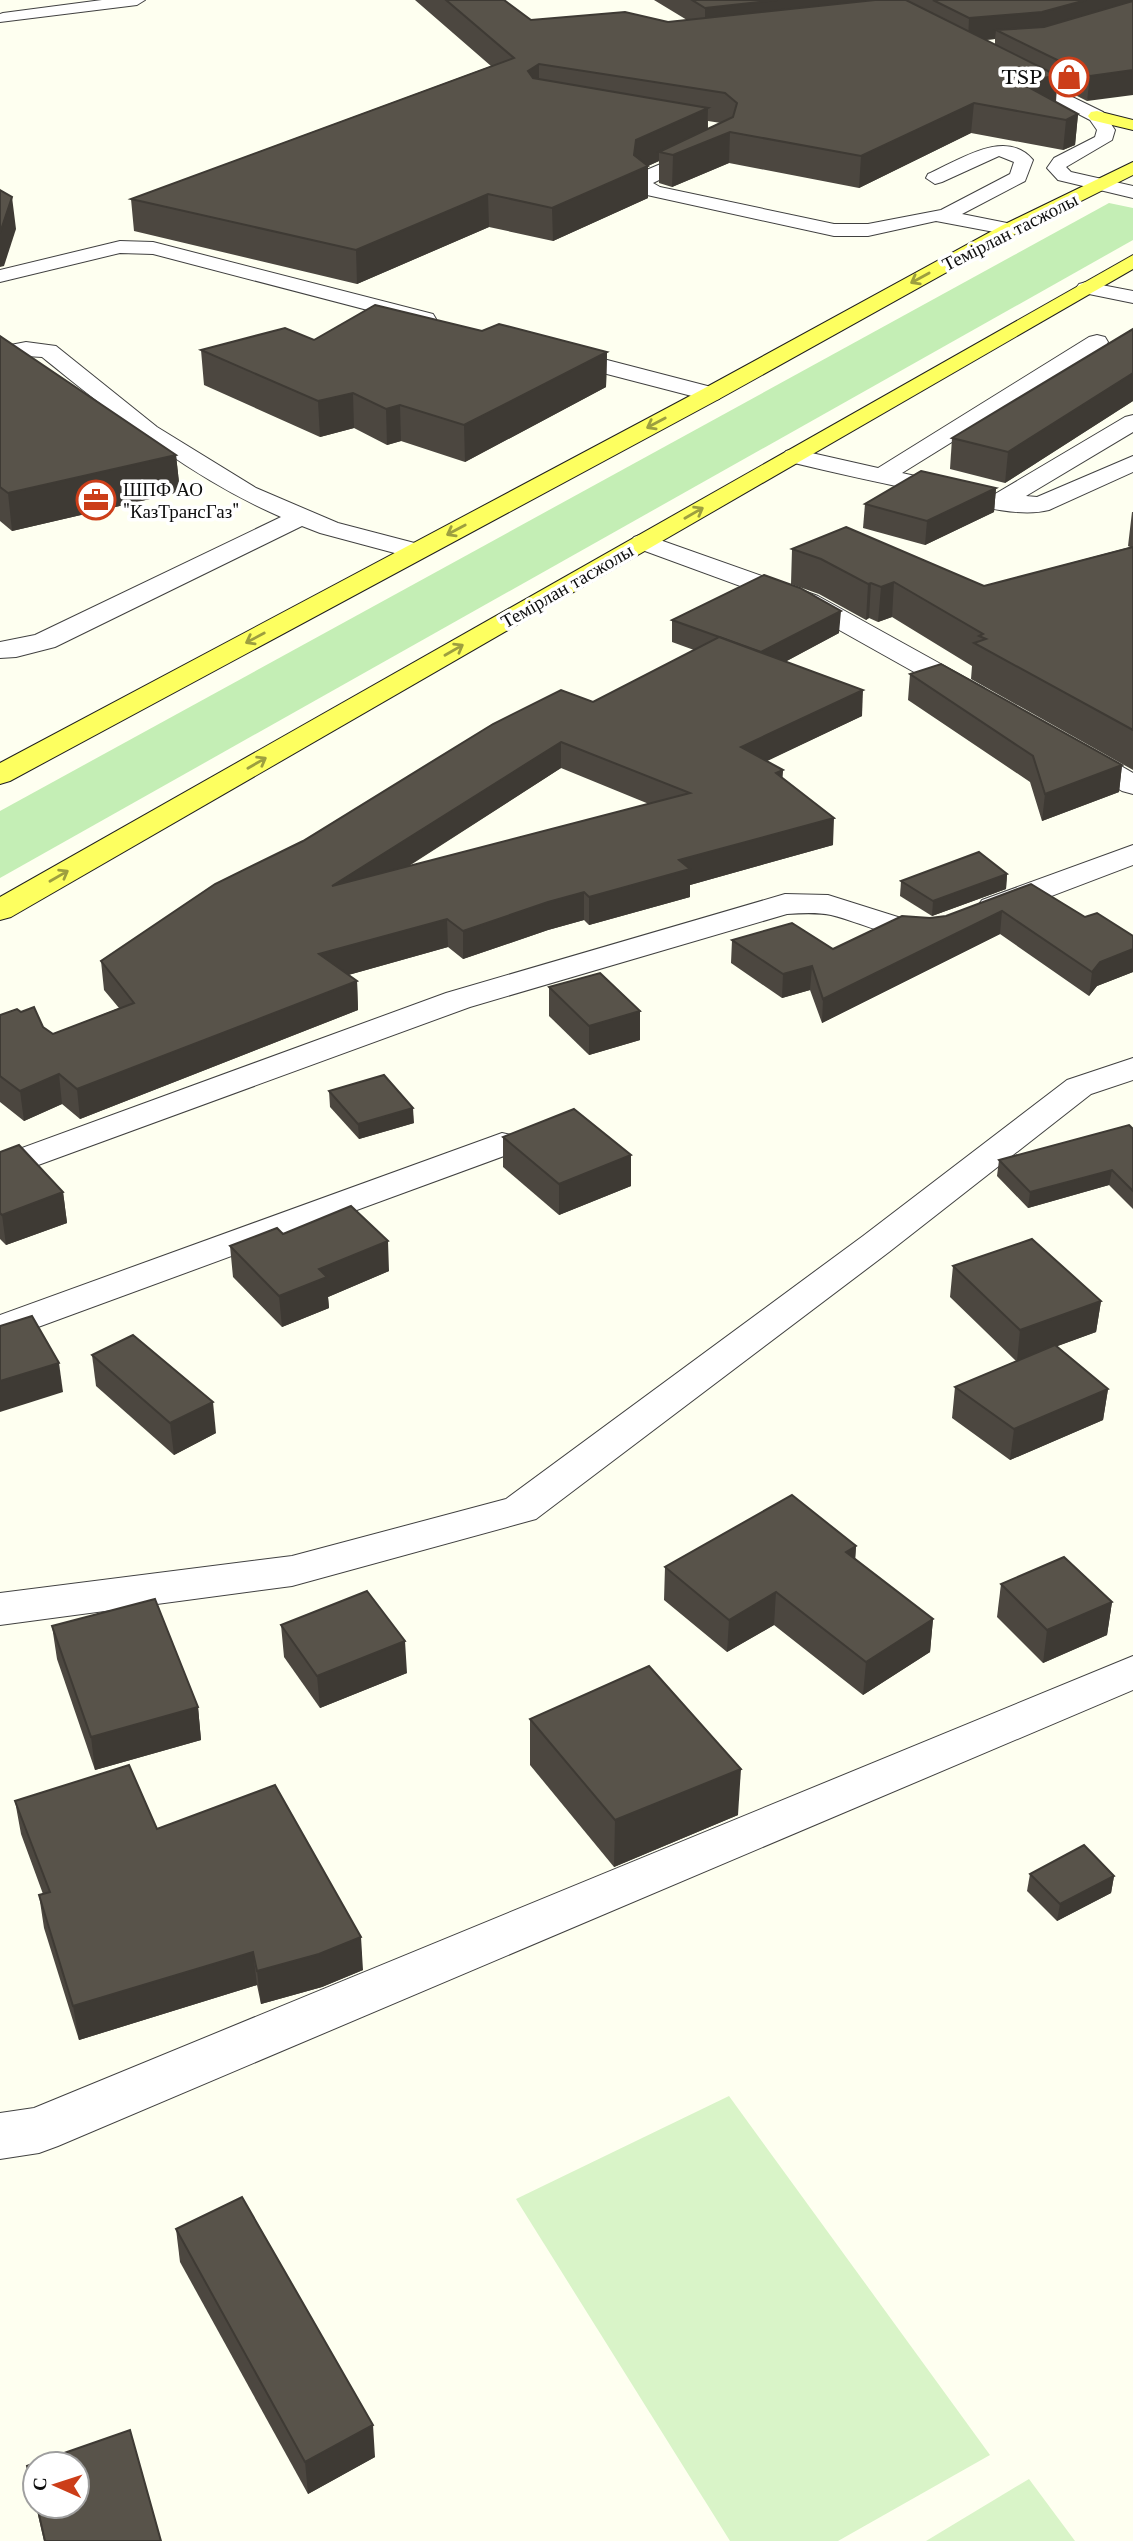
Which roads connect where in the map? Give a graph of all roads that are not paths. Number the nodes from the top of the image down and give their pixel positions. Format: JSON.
{"nodes":[{"id":1,"x":137,"y":0,"type":"edge"},
{"id":2,"x":3,"y":18,"type":"dead end"},
{"id":3,"x":990,"y":61,"type":"edge"},
{"id":4,"x":1097,"y":116,"type":"junction"},
{"id":5,"x":1133,"y":125,"type":"edge"},
{"id":6,"x":724,"y":141,"type":"edge"},
{"id":7,"x":1133,"y":168,"type":"edge"},
{"id":8,"x":935,"y":178,"type":"dead end"},
{"id":9,"x":1101,"y":185,"type":"junction"},
{"id":10,"x":1133,"y":192,"type":"edge"},
{"id":11,"x":946,"y":215,"type":"junction"},
{"id":12,"x":1010,"y":229,"type":"junction"},
{"id":13,"x":1133,"y":261,"type":"edge"},
{"id":14,"x":0,"y":276,"type":"edge"},
{"id":15,"x":1086,"y":288,"type":"junction"},
{"id":16,"x":1133,"y":297,"type":"edge"},
{"id":17,"x":445,"y":324,"type":"edge"},
{"id":18,"x":1097,"y":342,"type":"dead end"},
{"id":19,"x":538,"y":349,"type":"edge"},
{"id":20,"x":0,"y":354,"type":"edge"},
{"id":21,"x":711,"y":394,"type":"junction"},
{"id":22,"x":1133,"y":422,"type":"edge"},
{"id":23,"x":794,"y":456,"type":"junction"},
{"id":24,"x":1133,"y":463,"type":"edge"},
{"id":25,"x":880,"y":477,"type":"junction"},
{"id":26,"x":999,"y":502,"type":"junction"},
{"id":27,"x":302,"y":516,"type":"junction"},
{"id":28,"x":643,"y":542,"type":"junction"},
{"id":29,"x":417,"y":551,"type":"junction"},
{"id":30,"x":0,"y":650,"type":"edge"},
{"id":31,"x":1000,"y":709,"type":"edge"},
{"id":32,"x":1048,"y":736,"type":"edge"},
{"id":33,"x":5,"y":766,"type":"edge"},
{"id":34,"x":1133,"y":785,"type":"edge"},
{"id":35,"x":1133,"y":855,"type":"edge"},
{"id":36,"x":0,"y":910,"type":"edge"},
{"id":37,"x":1133,"y":1068,"type":"edge"},
{"id":38,"x":502,"y":1144,"type":"dead end"},
{"id":39,"x":0,"y":1168,"type":"edge"},
{"id":40,"x":0,"y":1329,"type":"edge"},
{"id":41,"x":0,"y":1609,"type":"edge"},
{"id":42,"x":1133,"y":1672,"type":"edge"},
{"id":43,"x":0,"y":2136,"type":"edge"}],
"edges":[{"from":1,"to":2,"type":"street"},
{"from":3,"to":4,"type":"street"},
{"from":4,"to":5,"type":"main road"},
{"from":4,"to":9,"type":"street"},
{"from":6,"to":11,"type":"street"},
{"from":7,"to":9,"type":"main road","name":"Темірлан тасжолы"},
{"from":8,"to":11,"type":"street"},
{"from":9,"to":10,"type":"street"},
{"from":9,"to":12,"type":"main road","name":"Темірлан тасжолы"},
{"from":11,"to":12,"type":"street"},
{"from":12,"to":21,"type":"main road","name":"Темірлан тасжолы","one_way":true},
{"from":13,"to":15,"type":"main road","name":"Темірлан тасжолы"},
{"from":14,"to":17,"type":"street"},
{"from":15,"to":16,"type":"street"},
{"from":15,"to":23,"type":"main road","name":"Темірлан тасжолы"},
{"from":18,"to":25,"type":"street"},
{"from":19,"to":21,"type":"street"},
{"from":20,"to":27,"type":"street"},
{"from":21,"to":29,"type":"main road","name":"Темірлан тасжолы","one_way":true},
{"from":22,"to":26,"type":"street"},
{"from":23,"to":25,"type":"street"},
{"from":28,"to":23,"type":"main road","name":"Темірлан тасжолы","one_way":true},
{"from":24,"to":26,"type":"street"},
{"from":25,"to":26,"type":"street"},
{"from":27,"to":29,"type":"street"},
{"from":27,"to":30,"type":"street"},
{"from":28,"to":31,"type":"street"},
{"from":36,"to":28,"type":"main road","name":"Темірлан тасжолы","one_way":true},
{"from":29,"to":33,"type":"main road","name":"Темірлан тасжолы","one_way":true},
{"from":32,"to":34,"type":"street"},
{"from":35,"to":39,"type":"street"},
{"from":37,"to":41,"type":"street"},
{"from":38,"to":40,"type":"street"},
{"from":42,"to":43,"type":"street"}]}
